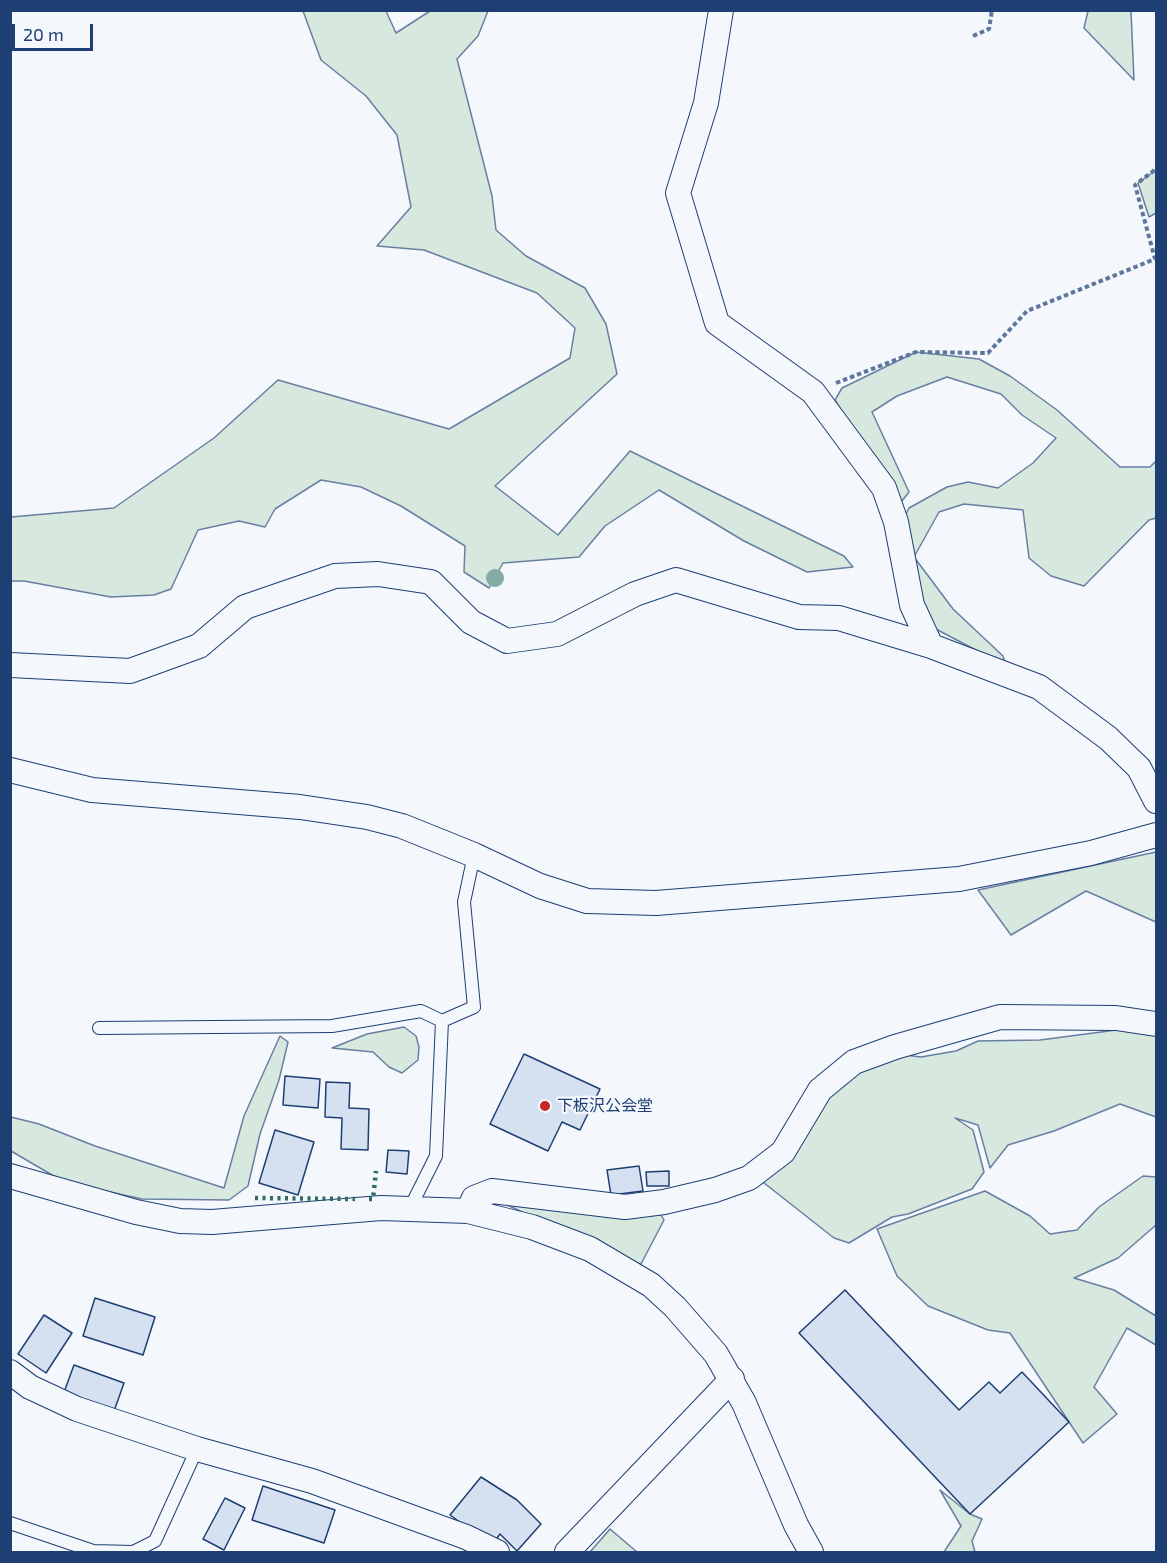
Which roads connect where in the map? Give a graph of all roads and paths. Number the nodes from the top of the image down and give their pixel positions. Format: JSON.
{"nodes":[{"id":1,"x":721,"y":10,"type":"edge"},
{"id":2,"x":992,"y":10,"type":"edge"},
{"id":3,"x":974,"y":36,"type":"dead end"},
{"id":4,"x":1156,"y":170,"type":"edge"},
{"id":5,"x":813,"y":392,"type":"junction"},
{"id":6,"x":932,"y":646,"type":"junction"},
{"id":7,"x":10,"y":665,"type":"edge"},
{"id":8,"x":10,"y":770,"type":"edge"},
{"id":9,"x":1156,"y":801,"type":"edge"},
{"id":10,"x":1156,"y":835,"type":"edge"},
{"id":11,"x":474,"y":855,"type":"junction"},
{"id":12,"x":442,"y":1022,"type":"junction"},
{"id":13,"x":1156,"y":1024,"type":"edge"},
{"id":14,"x":99,"y":1028,"type":"dead end"},
{"id":15,"x":10,"y":1176,"type":"edge"},
{"id":16,"x":410,"y":1208,"type":"junction"},
{"id":17,"x":468,"y":1211,"type":"junction"},
{"id":18,"x":10,"y":1372,"type":"edge"},
{"id":19,"x":732,"y":1379,"type":"junction"},
{"id":20,"x":197,"y":1449,"type":"junction"},
{"id":21,"x":10,"y":1523,"type":"edge"},
{"id":22,"x":498,"y":1552,"type":"edge"},
{"id":23,"x":567,"y":1552,"type":"edge"},
{"id":24,"x":811,"y":1552,"type":"edge"}],
"edges":[{"from":1,"to":5,"type":"street"},
{"from":2,"to":3,"type":"path"},
{"from":4,"to":5,"type":"path"},
{"from":5,"to":6,"type":"street"},
{"from":6,"to":7,"type":"street"},
{"from":6,"to":9,"type":"street"},
{"from":8,"to":11,"type":"street"},
{"from":10,"to":11,"type":"street"},
{"from":11,"to":12,"type":"lane"},
{"from":12,"to":14,"type":"lane"},
{"from":12,"to":16,"type":"lane"},
{"from":13,"to":17,"type":"street"},
{"from":15,"to":16,"type":"street"},
{"from":16,"to":17,"type":"street"},
{"from":17,"to":19,"type":"street"},
{"from":18,"to":20,"type":"street"},
{"from":19,"to":23,"type":"street"},
{"from":19,"to":24,"type":"street"},
{"from":20,"to":21,"type":"lane"},
{"from":20,"to":22,"type":"street"}]}
